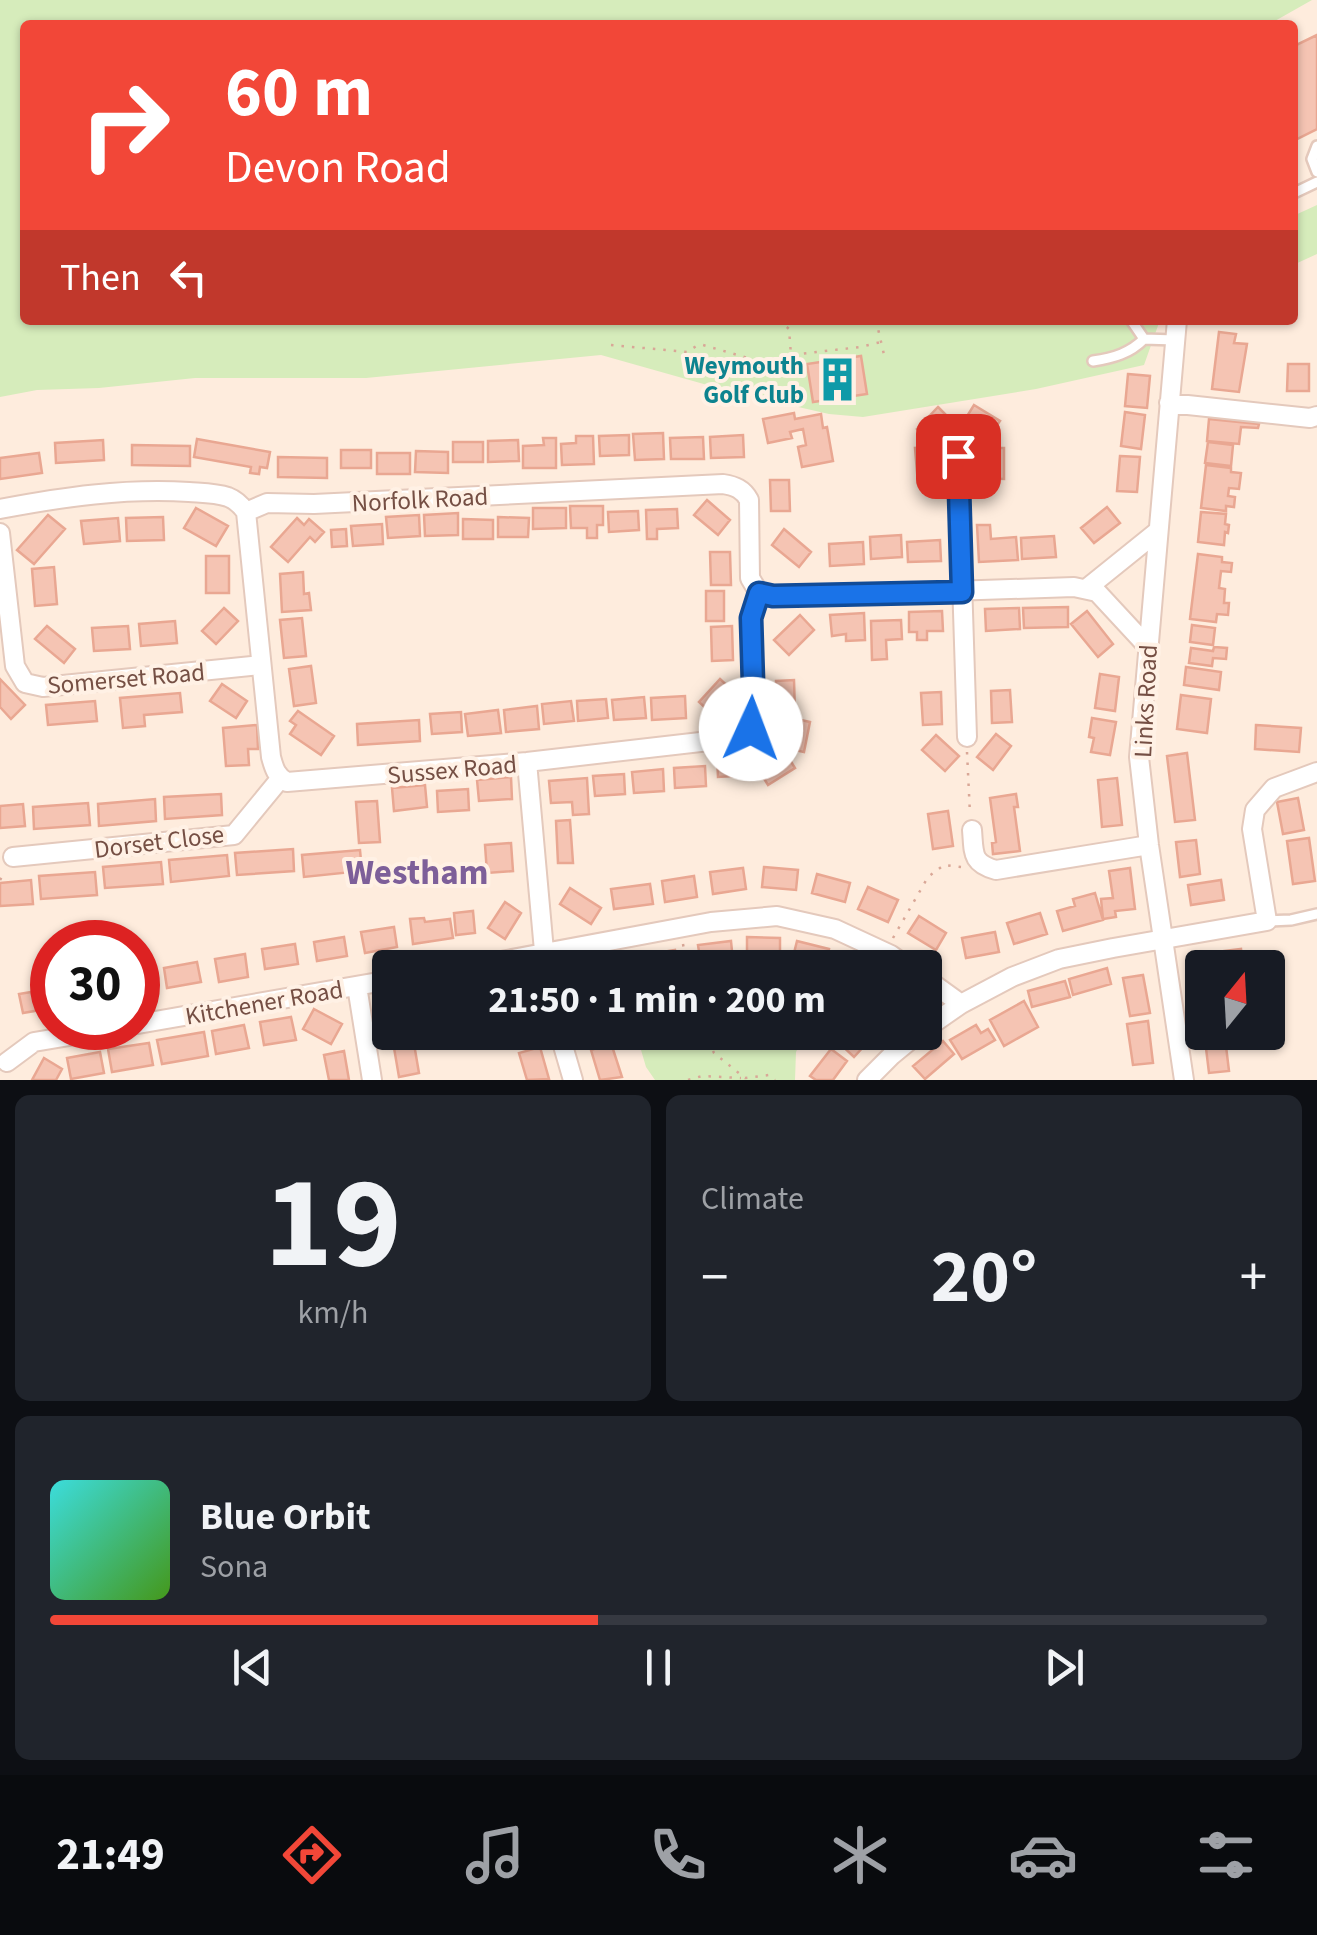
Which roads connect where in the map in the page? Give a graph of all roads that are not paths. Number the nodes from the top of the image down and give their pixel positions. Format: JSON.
{"nodes":[{"id":1,"x":1317,"y":146,"type":"edge"},
{"id":2,"x":1317,"y":172,"type":"edge"},
{"id":3,"x":1134,"y":325,"type":"edge"},
{"id":4,"x":1176,"y":325,"type":"edge"},
{"id":5,"x":1144,"y":339,"type":"junction"},
{"id":6,"x":1175,"y":340,"type":"junction"},
{"id":7,"x":1093,"y":361,"type":"dead end"},
{"id":8,"x":1169,"y":403,"type":"junction"},
{"id":9,"x":1317,"y":416,"type":"edge"},
{"id":10,"x":958,"y":456,"type":"dead end"},
{"id":11,"x":0,"y":509,"type":"edge"},
{"id":12,"x":246,"y":512,"type":"junction"},
{"id":13,"x":1158,"y":531,"type":"junction"},
{"id":14,"x":0,"y":533,"type":"edge"},
{"id":15,"x":1086,"y":589,"type":"junction"},
{"id":16,"x":962,"y":592,"type":"junction"},
{"id":17,"x":759,"y":593,"type":"junction"},
{"id":18,"x":1148,"y":647,"type":"junction"},
{"id":19,"x":261,"y":665,"type":"junction"},
{"id":20,"x":966,"y":738,"type":"road end"},
{"id":21,"x":527,"y":762,"type":"junction"},
{"id":22,"x":1317,"y":772,"type":"edge"},
{"id":23,"x":280,"y":779,"type":"junction"},
{"id":24,"x":972,"y":830,"type":"road end"},
{"id":25,"x":1149,"y":845,"type":"junction"},
{"id":26,"x":13,"y":858,"type":"dead end"},
{"id":27,"x":1317,"y":914,"type":"edge"},
{"id":28,"x":1267,"y":920,"type":"junction"},
{"id":29,"x":1162,"y":939,"type":"junction"},
{"id":30,"x":546,"y":950,"type":"edge"},
{"id":31,"x":585,"y":950,"type":"edge"},
{"id":32,"x":881,"y":950,"type":"edge"},
{"id":33,"x":372,"y":983,"type":"edge"},
{"id":34,"x":357,"y":986,"type":"junction"},
{"id":35,"x":942,"y":990,"type":"edge"},
{"id":36,"x":961,"y":1004,"type":"junction"},
{"id":37,"x":942,"y":1017,"type":"edge"},
{"id":38,"x":160,"y":1020,"type":"edge"},
{"id":39,"x":30,"y":1045,"type":"edge"},
{"id":40,"x":564,"y":1050,"type":"edge"},
{"id":41,"x":897,"y":1050,"type":"edge"},
{"id":42,"x":4,"y":1067,"type":"edge"},
{"id":43,"x":372,"y":1080,"type":"edge"},
{"id":44,"x":573,"y":1080,"type":"edge"},
{"id":45,"x":867,"y":1080,"type":"edge"},
{"id":46,"x":1184,"y":1080,"type":"edge"}],
"edges":[{"from":1,"to":2,"type":"lane"},
{"from":3,"to":5,"type":"lane"},
{"from":4,"to":6,"type":"street","name":"Links Road"},
{"from":5,"to":6,"type":"lane"},
{"from":5,"to":7,"type":"lane"},
{"from":6,"to":8,"type":"street","name":"Links Road"},
{"from":8,"to":9,"type":"street"},
{"from":8,"to":13,"type":"street","name":"Links Road"},
{"from":10,"to":16,"type":"street"},
{"from":11,"to":12,"type":"street"},
{"from":12,"to":17,"type":"street","name":"Norfolk Road"},
{"from":12,"to":19,"type":"street"},
{"from":13,"to":15,"type":"street"},
{"from":13,"to":18,"type":"street","name":"Links Road"},
{"from":14,"to":19,"type":"street","name":"Somerset Road"},
{"from":15,"to":16,"type":"street"},
{"from":15,"to":18,"type":"street"},
{"from":16,"to":17,"type":"street"},
{"from":16,"to":20,"type":"street"},
{"from":17,"to":21,"type":"street","name":"Sussex Road"},
{"from":18,"to":25,"type":"street","name":"Links Road"},
{"from":19,"to":23,"type":"street"},
{"from":21,"to":23,"type":"street","name":"Sussex Road"},
{"from":21,"to":30,"type":"street"},
{"from":22,"to":28,"type":"street"},
{"from":23,"to":26,"type":"street","name":"Dorset Close"},
{"from":24,"to":25,"type":"street"},
{"from":25,"to":29,"type":"street","name":"Links Road"},
{"from":27,"to":28,"type":"lane"},
{"from":28,"to":29,"type":"street"},
{"from":29,"to":36,"type":"street"},
{"from":29,"to":46,"type":"street","name":"Links Road"},
{"from":31,"to":32,"type":"street"},
{"from":33,"to":34,"type":"street","name":"Kitchener Road"},
{"from":34,"to":38,"type":"street","name":"Kitchener Road"},
{"from":34,"to":43,"type":"street"},
{"from":35,"to":36,"type":"street"},
{"from":36,"to":37,"type":"street"},
{"from":39,"to":42,"type":"street"},
{"from":40,"to":44,"type":"street"},
{"from":41,"to":45,"type":"street"}]}
